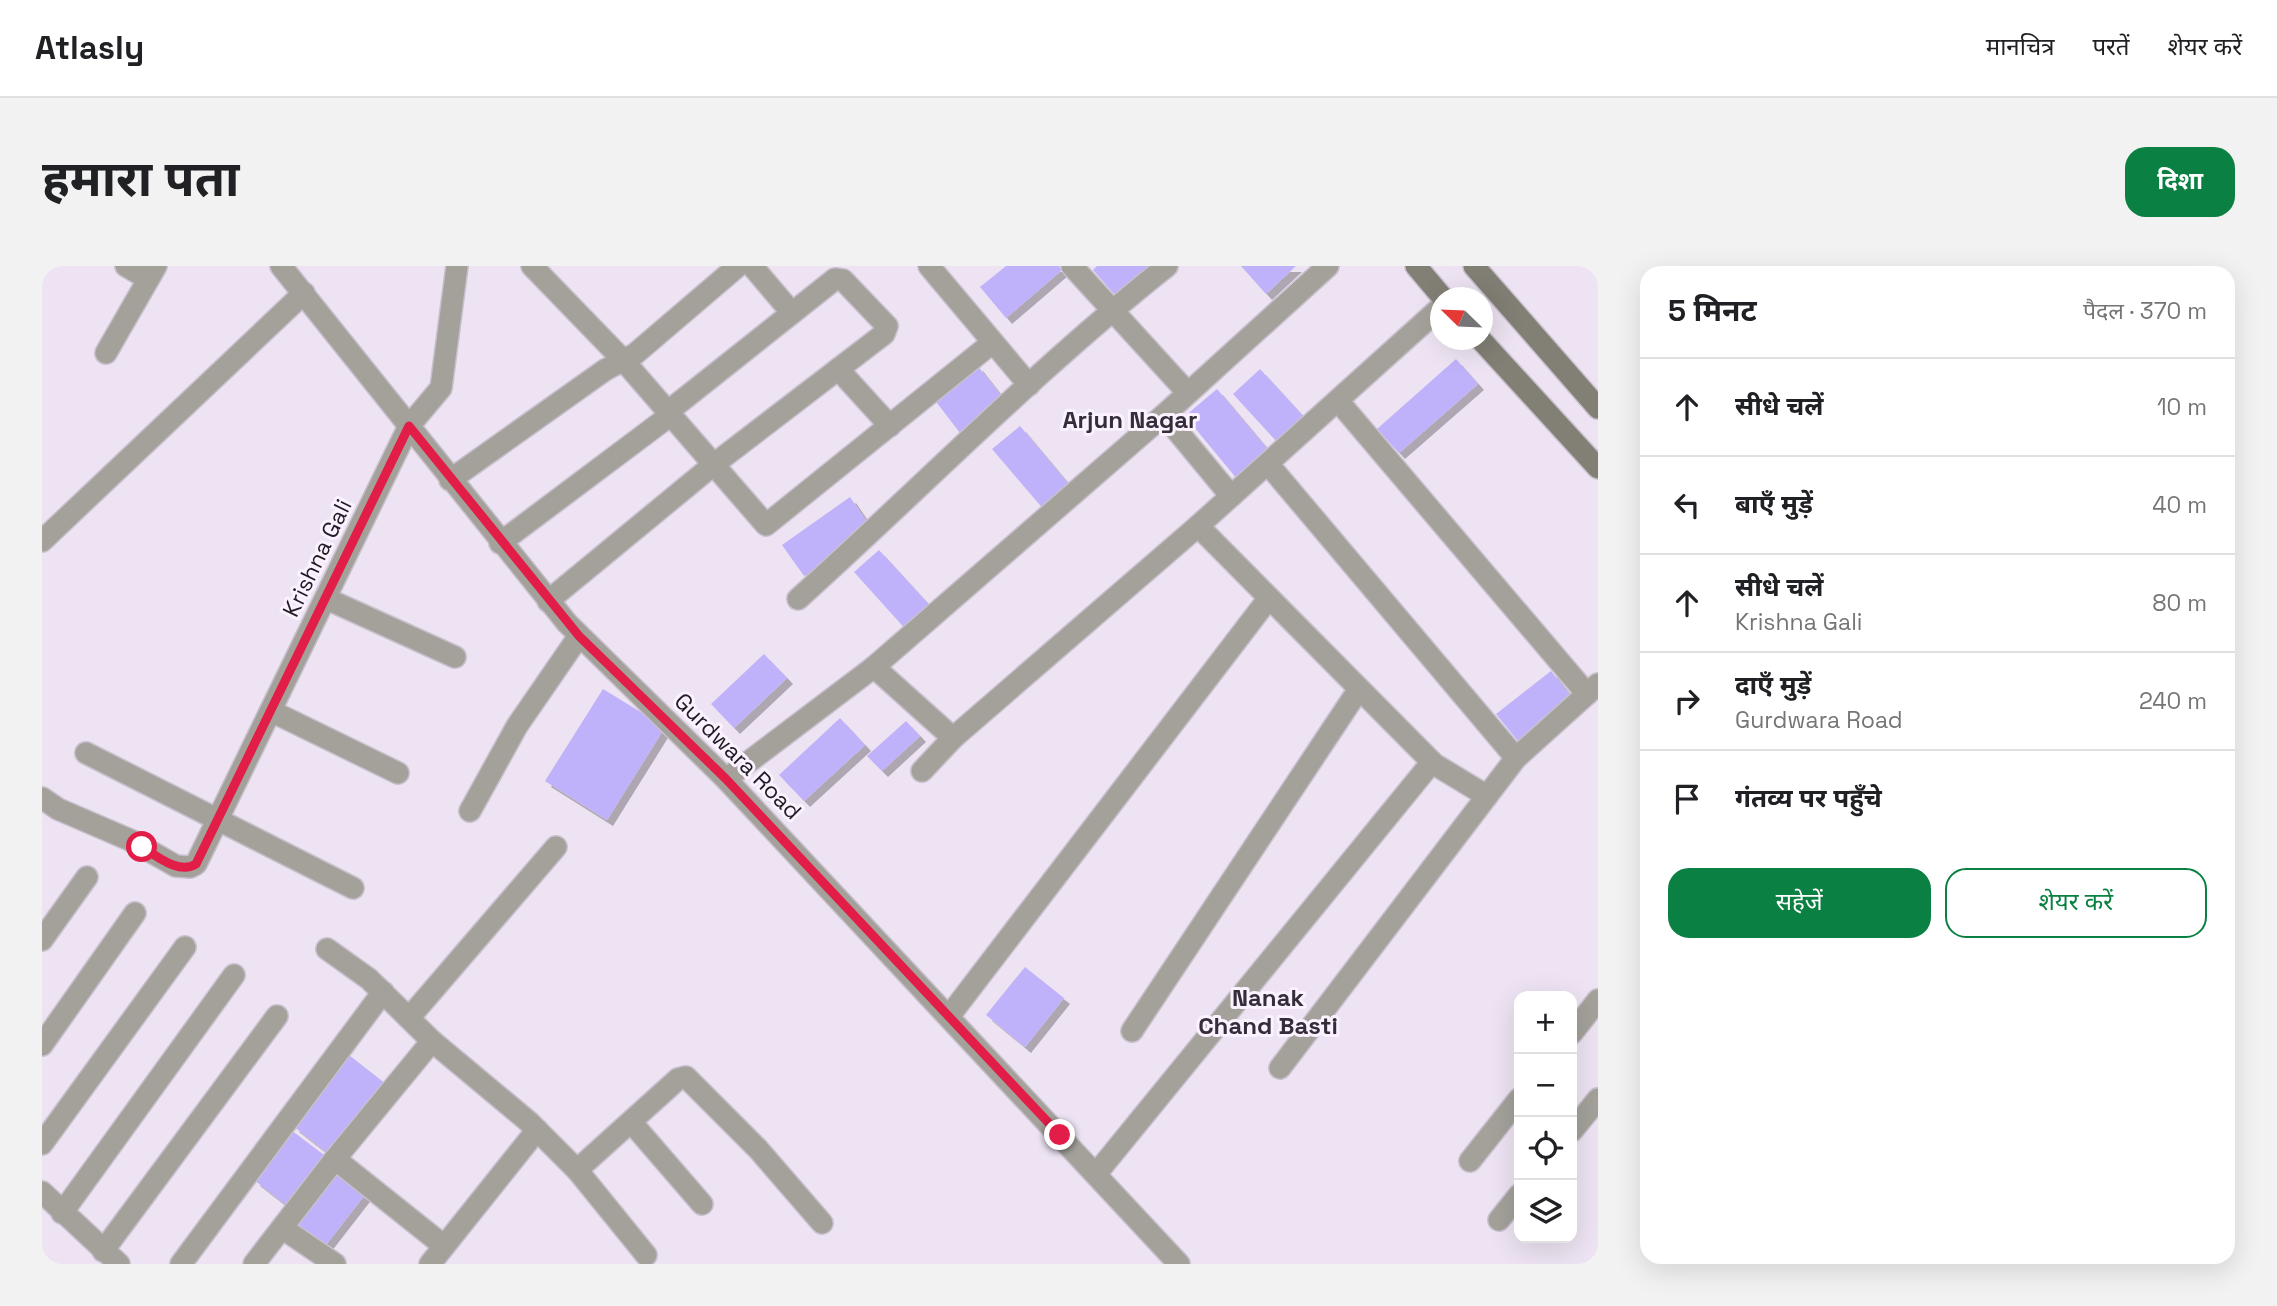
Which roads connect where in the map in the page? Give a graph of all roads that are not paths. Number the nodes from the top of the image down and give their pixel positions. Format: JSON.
{"nodes":[{"id":1,"x":126,"y":266,"type":"edge"},
{"id":2,"x":281,"y":266,"type":"edge"},
{"id":3,"x":457,"y":266,"type":"edge"},
{"id":4,"x":738,"y":266,"type":"edge"},
{"id":5,"x":752,"y":266,"type":"edge"},
{"id":6,"x":929,"y":266,"type":"edge"},
{"id":7,"x":1072,"y":266,"type":"edge"},
{"id":8,"x":1167,"y":266,"type":"edge"},
{"id":9,"x":1328,"y":266,"type":"edge"},
{"id":10,"x":1416,"y":266,"type":"edge"},
{"id":11,"x":1474,"y":266,"type":"edge"},
{"id":12,"x":534,"y":267,"type":"edge"},
{"id":13,"x":152,"y":272,"type":"edge"},
{"id":14,"x":1434,"y":287,"type":"edge"},
{"id":15,"x":303,"y":293,"type":"junction"},
{"id":16,"x":1111,"y":311,"type":"junction"},
{"id":17,"x":792,"y":313,"type":"junction"},
{"id":18,"x":1430,"y":317,"type":"edge"},
{"id":19,"x":992,"y":343,"type":"junction"},
{"id":20,"x":1490,"y":350,"type":"edge"},
{"id":21,"x":106,"y":354,"type":"dead end"},
{"id":22,"x":624,"y":361,"type":"junction"},
{"id":23,"x":838,"y":369,"type":"junction"},
{"id":24,"x":1029,"y":385,"type":"junction"},
{"id":25,"x":1187,"y":392,"type":"junction"},
{"id":26,"x":1339,"y":402,"type":"junction"},
{"id":27,"x":1598,"y":408,"type":"edge"},
{"id":28,"x":669,"y":414,"type":"junction"},
{"id":29,"x":1164,"y":415,"type":"junction"},
{"id":30,"x":409,"y":426,"type":"junction"},
{"id":31,"x":890,"y":426,"type":"junction"},
{"id":32,"x":1268,"y":464,"type":"junction"},
{"id":33,"x":713,"y":465,"type":"junction"},
{"id":34,"x":1598,"y":468,"type":"edge"},
{"id":35,"x":450,"y":481,"type":"junction"},
{"id":36,"x":1231,"y":496,"type":"junction"},
{"id":37,"x":1198,"y":526,"type":"junction"},
{"id":38,"x":42,"y":541,"type":"edge"},
{"id":39,"x":500,"y":542,"type":"junction"},
{"id":40,"x":1269,"y":598,"type":"junction"},
{"id":41,"x":327,"y":599,"type":"junction"},
{"id":42,"x":798,"y":599,"type":"dead end"},
{"id":43,"x":548,"y":601,"type":"junction"},
{"id":44,"x":579,"y":636,"type":"junction"},
{"id":45,"x":455,"y":657,"type":"dead end"},
{"id":46,"x":874,"y":667,"type":"junction"},
{"id":47,"x":1359,"y":689,"type":"junction"},
{"id":48,"x":1593,"y":689,"type":"edge"},
{"id":49,"x":271,"y":711,"type":"junction"},
{"id":50,"x":953,"y":738,"type":"junction"},
{"id":51,"x":86,"y":753,"type":"dead end"},
{"id":52,"x":1516,"y":758,"type":"junction"},
{"id":53,"x":1432,"y":762,"type":"junction"},
{"id":54,"x":922,"y":771,"type":"dead end"},
{"id":55,"x":398,"y":772,"type":"dead end"},
{"id":56,"x":726,"y":779,"type":"junction"},
{"id":57,"x":1487,"y":796,"type":"junction"},
{"id":58,"x":42,"y":798,"type":"edge"},
{"id":59,"x":470,"y":811,"type":"dead end"},
{"id":60,"x":218,"y":820,"type":"junction"},
{"id":61,"x":556,"y":847,"type":"dead end"},
{"id":62,"x":88,"y":877,"type":"dead end"},
{"id":63,"x":353,"y":888,"type":"dead end"},
{"id":64,"x":135,"y":913,"type":"dead end"},
{"id":65,"x":42,"y":940,"type":"edge"},
{"id":66,"x":185,"y":947,"type":"dead end"},
{"id":67,"x":327,"y":948,"type":"dead end"},
{"id":68,"x":234,"y":975,"type":"dead end"},
{"id":69,"x":383,"y":992,"type":"junction"},
{"id":70,"x":1598,"y":1000,"type":"edge"},
{"id":71,"x":950,"y":1015,"type":"junction"},
{"id":72,"x":277,"y":1016,"type":"dead end"},
{"id":73,"x":409,"y":1018,"type":"junction"},
{"id":74,"x":1577,"y":1027,"type":"edge"},
{"id":75,"x":1132,"y":1031,"type":"dead end"},
{"id":76,"x":432,"y":1041,"type":"junction"},
{"id":77,"x":42,"y":1045,"type":"edge"},
{"id":78,"x":1280,"y":1068,"type":"dead end"},
{"id":79,"x":1598,"y":1098,"type":"edge"},
{"id":80,"x":1514,"y":1105,"type":"edge"},
{"id":81,"x":632,"y":1123,"type":"junction"},
{"id":82,"x":1577,"y":1125,"type":"edge"},
{"id":83,"x":537,"y":1130,"type":"junction"},
{"id":84,"x":42,"y":1144,"type":"edge"},
{"id":85,"x":335,"y":1159,"type":"junction"},
{"id":86,"x":1470,"y":1161,"type":"dead end"},
{"id":87,"x":577,"y":1170,"type":"junction"},
{"id":88,"x":1096,"y":1174,"type":"junction"},
{"id":89,"x":42,"y":1192,"type":"edge"},
{"id":90,"x":1514,"y":1201,"type":"edge"},
{"id":91,"x":702,"y":1203,"type":"dead end"},
{"id":92,"x":62,"y":1213,"type":"junction"},
{"id":93,"x":1499,"y":1220,"type":"dead end"},
{"id":94,"x":822,"y":1223,"type":"dead end"},
{"id":95,"x":282,"y":1228,"type":"junction"},
{"id":96,"x":444,"y":1246,"type":"junction"},
{"id":97,"x":646,"y":1255,"type":"dead end"},
{"id":98,"x":111,"y":1257,"type":"edge"},
{"id":99,"x":181,"y":1264,"type":"edge"},
{"id":100,"x":254,"y":1264,"type":"edge"},
{"id":101,"x":335,"y":1264,"type":"edge"},
{"id":102,"x":430,"y":1264,"type":"edge"},
{"id":103,"x":1179,"y":1264,"type":"edge"}],
"edges":[{"from":1,"to":13,"type":"street"},
{"from":2,"to":15,"type":"street","name":"Gurdwara Road"},
{"from":3,"to":30,"type":"street","name":"Krishna Gali"},
{"from":4,"to":22,"type":"street"},
{"from":5,"to":17,"type":"street"},
{"from":6,"to":19,"type":"street"},
{"from":7,"to":16,"type":"street"},
{"from":8,"to":16,"type":"street"},
{"from":9,"to":25,"type":"street"},
{"from":10,"to":14,"type":"main road"},
{"from":11,"to":27,"type":"main road"},
{"from":12,"to":22,"type":"street"},
{"from":13,"to":21,"type":"street"},
{"from":15,"to":30,"type":"street","name":"Gurdwara Road"},
{"from":15,"to":38,"type":"street"},
{"from":16,"to":24,"type":"street"},
{"from":16,"to":25,"type":"street"},
{"from":17,"to":23,"type":"street"},
{"from":17,"to":28,"type":"street"},
{"from":18,"to":26,"type":"street"},
{"from":19,"to":24,"type":"street"},
{"from":19,"to":31,"type":"street"},
{"from":20,"to":34,"type":"main road"},
{"from":22,"to":28,"type":"street"},
{"from":22,"to":35,"type":"street"},
{"from":23,"to":31,"type":"street"},
{"from":23,"to":33,"type":"street"},
{"from":24,"to":42,"type":"street"},
{"from":25,"to":29,"type":"street"},
{"from":26,"to":32,"type":"street"},
{"from":26,"to":48,"type":"street"},
{"from":28,"to":33,"type":"street"},
{"from":28,"to":39,"type":"street"},
{"from":29,"to":36,"type":"street"},
{"from":29,"to":46,"type":"street"},
{"from":30,"to":35,"type":"street","name":"Gurdwara Road"},
{"from":30,"to":41,"type":"street","name":"Krishna Gali"},
{"from":31,"to":33,"type":"street"},
{"from":32,"to":36,"type":"street"},
{"from":32,"to":52,"type":"street"},
{"from":33,"to":43,"type":"street"},
{"from":35,"to":39,"type":"street","name":"Gurdwara Road"},
{"from":36,"to":37,"type":"street"},
{"from":37,"to":40,"type":"street"},
{"from":37,"to":50,"type":"street"},
{"from":39,"to":43,"type":"street","name":"Gurdwara Road"},
{"from":40,"to":47,"type":"street"},
{"from":40,"to":71,"type":"street"},
{"from":41,"to":45,"type":"street"},
{"from":41,"to":49,"type":"street","name":"Krishna Gali"},
{"from":43,"to":44,"type":"street","name":"Gurdwara Road"},
{"from":44,"to":56,"type":"street","name":"Gurdwara Road"},
{"from":44,"to":59,"type":"street"},
{"from":46,"to":50,"type":"street"},
{"from":46,"to":56,"type":"street"},
{"from":47,"to":53,"type":"street"},
{"from":47,"to":75,"type":"street"},
{"from":48,"to":52,"type":"street"},
{"from":49,"to":55,"type":"street"},
{"from":49,"to":60,"type":"street","name":"Krishna Gali"},
{"from":50,"to":54,"type":"street"},
{"from":51,"to":60,"type":"street"},
{"from":52,"to":57,"type":"street"},
{"from":53,"to":57,"type":"street"},
{"from":53,"to":88,"type":"street"},
{"from":56,"to":71,"type":"street","name":"Gurdwara Road"},
{"from":57,"to":78,"type":"street"},
{"from":58,"to":60,"type":"street","name":"Krishna Gali"},
{"from":60,"to":63,"type":"street"},
{"from":61,"to":73,"type":"street"},
{"from":62,"to":65,"type":"street"},
{"from":64,"to":77,"type":"street"},
{"from":66,"to":84,"type":"street"},
{"from":67,"to":69,"type":"street"},
{"from":68,"to":92,"type":"street"},
{"from":69,"to":73,"type":"street"},
{"from":69,"to":99,"type":"street"},
{"from":70,"to":74,"type":"street"},
{"from":71,"to":88,"type":"street","name":"Gurdwara Road"},
{"from":72,"to":98,"type":"street"},
{"from":73,"to":76,"type":"street"},
{"from":76,"to":83,"type":"street"},
{"from":76,"to":85,"type":"street"},
{"from":79,"to":82,"type":"street"},
{"from":80,"to":86,"type":"street"},
{"from":81,"to":87,"type":"street"},
{"from":81,"to":91,"type":"street"},
{"from":81,"to":94,"type":"street"},
{"from":83,"to":87,"type":"street"},
{"from":83,"to":96,"type":"street"},
{"from":85,"to":95,"type":"street"},
{"from":85,"to":96,"type":"street"},
{"from":87,"to":97,"type":"street"},
{"from":88,"to":103,"type":"street","name":"Gurdwara Road"},
{"from":89,"to":92,"type":"street"},
{"from":90,"to":93,"type":"street"},
{"from":92,"to":98,"type":"street"},
{"from":95,"to":100,"type":"street"},
{"from":95,"to":101,"type":"street"},
{"from":96,"to":102,"type":"street"}]}
